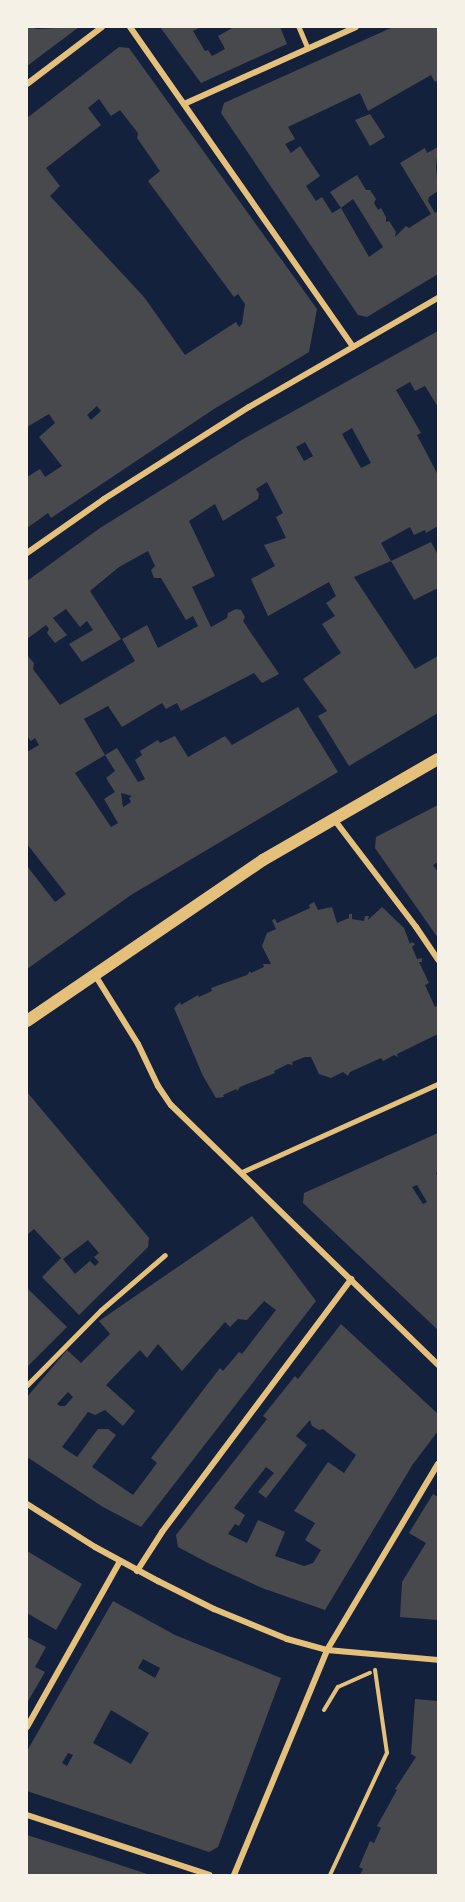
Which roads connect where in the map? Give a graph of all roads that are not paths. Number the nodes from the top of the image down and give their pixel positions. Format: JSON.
{"nodes":[{"id":1,"x":102,"y":27,"type":"edge"},
{"id":2,"x":130,"y":27,"type":"edge"},
{"id":3,"x":299,"y":27,"type":"edge"},
{"id":4,"x":356,"y":27,"type":"edge"},
{"id":5,"x":308,"y":48,"type":"junction"},
{"id":6,"x":27,"y":84,"type":"edge"},
{"id":7,"x":184,"y":104,"type":"junction"},
{"id":8,"x":438,"y":298,"type":"edge"},
{"id":9,"x":353,"y":347,"type":"junction"},
{"id":10,"x":27,"y":553,"type":"edge"},
{"id":11,"x":438,"y":759,"type":"edge"},
{"id":12,"x":333,"y":818,"type":"junction"},
{"id":13,"x":438,"y":960,"type":"edge"},
{"id":14,"x":94,"y":973,"type":"junction"},
{"id":15,"x":27,"y":1021,"type":"edge"},
{"id":16,"x":438,"y":1084,"type":"edge"},
{"id":17,"x":242,"y":1172,"type":"junction"},
{"id":18,"x":165,"y":1254,"type":"dead end"},
{"id":19,"x":351,"y":1280,"type":"junction"},
{"id":20,"x":438,"y":1365,"type":"edge"},
{"id":21,"x":27,"y":1385,"type":"edge"},
{"id":22,"x":438,"y":1464,"type":"edge"},
{"id":23,"x":27,"y":1504,"type":"edge"},
{"id":24,"x":120,"y":1561,"type":"junction"},
{"id":25,"x":137,"y":1571,"type":"junction"},
{"id":26,"x":327,"y":1650,"type":"junction"},
{"id":27,"x":438,"y":1660,"type":"edge"},
{"id":28,"x":27,"y":1727,"type":"edge"},
{"id":29,"x":27,"y":1815,"type":"edge"},
{"id":30,"x":209,"y":1875,"type":"edge"},
{"id":31,"x":234,"y":1875,"type":"edge"}],
"edges":[{"from":1,"to":6,"type":"street"},
{"from":2,"to":7,"type":"street"},
{"from":3,"to":5,"type":"lane"},
{"from":4,"to":5,"type":"street"},
{"from":5,"to":7,"type":"street"},
{"from":7,"to":9,"type":"street"},
{"from":8,"to":9,"type":"street"},
{"from":9,"to":10,"type":"street"},
{"from":11,"to":12,"type":"main road"},
{"from":12,"to":13,"type":"street"},
{"from":12,"to":14,"type":"main road"},
{"from":14,"to":15,"type":"main road"},
{"from":14,"to":17,"type":"street"},
{"from":16,"to":17,"type":"lane"},
{"from":17,"to":19,"type":"street"},
{"from":18,"to":21,"type":"street"},
{"from":19,"to":20,"type":"street"},
{"from":19,"to":25,"type":"street"},
{"from":22,"to":26,"type":"street"},
{"from":23,"to":24,"type":"street"},
{"from":24,"to":25,"type":"street"},
{"from":24,"to":28,"type":"street"},
{"from":25,"to":26,"type":"street"},
{"from":26,"to":27,"type":"street"},
{"from":26,"to":31,"type":"street"},
{"from":29,"to":30,"type":"street"}]}
